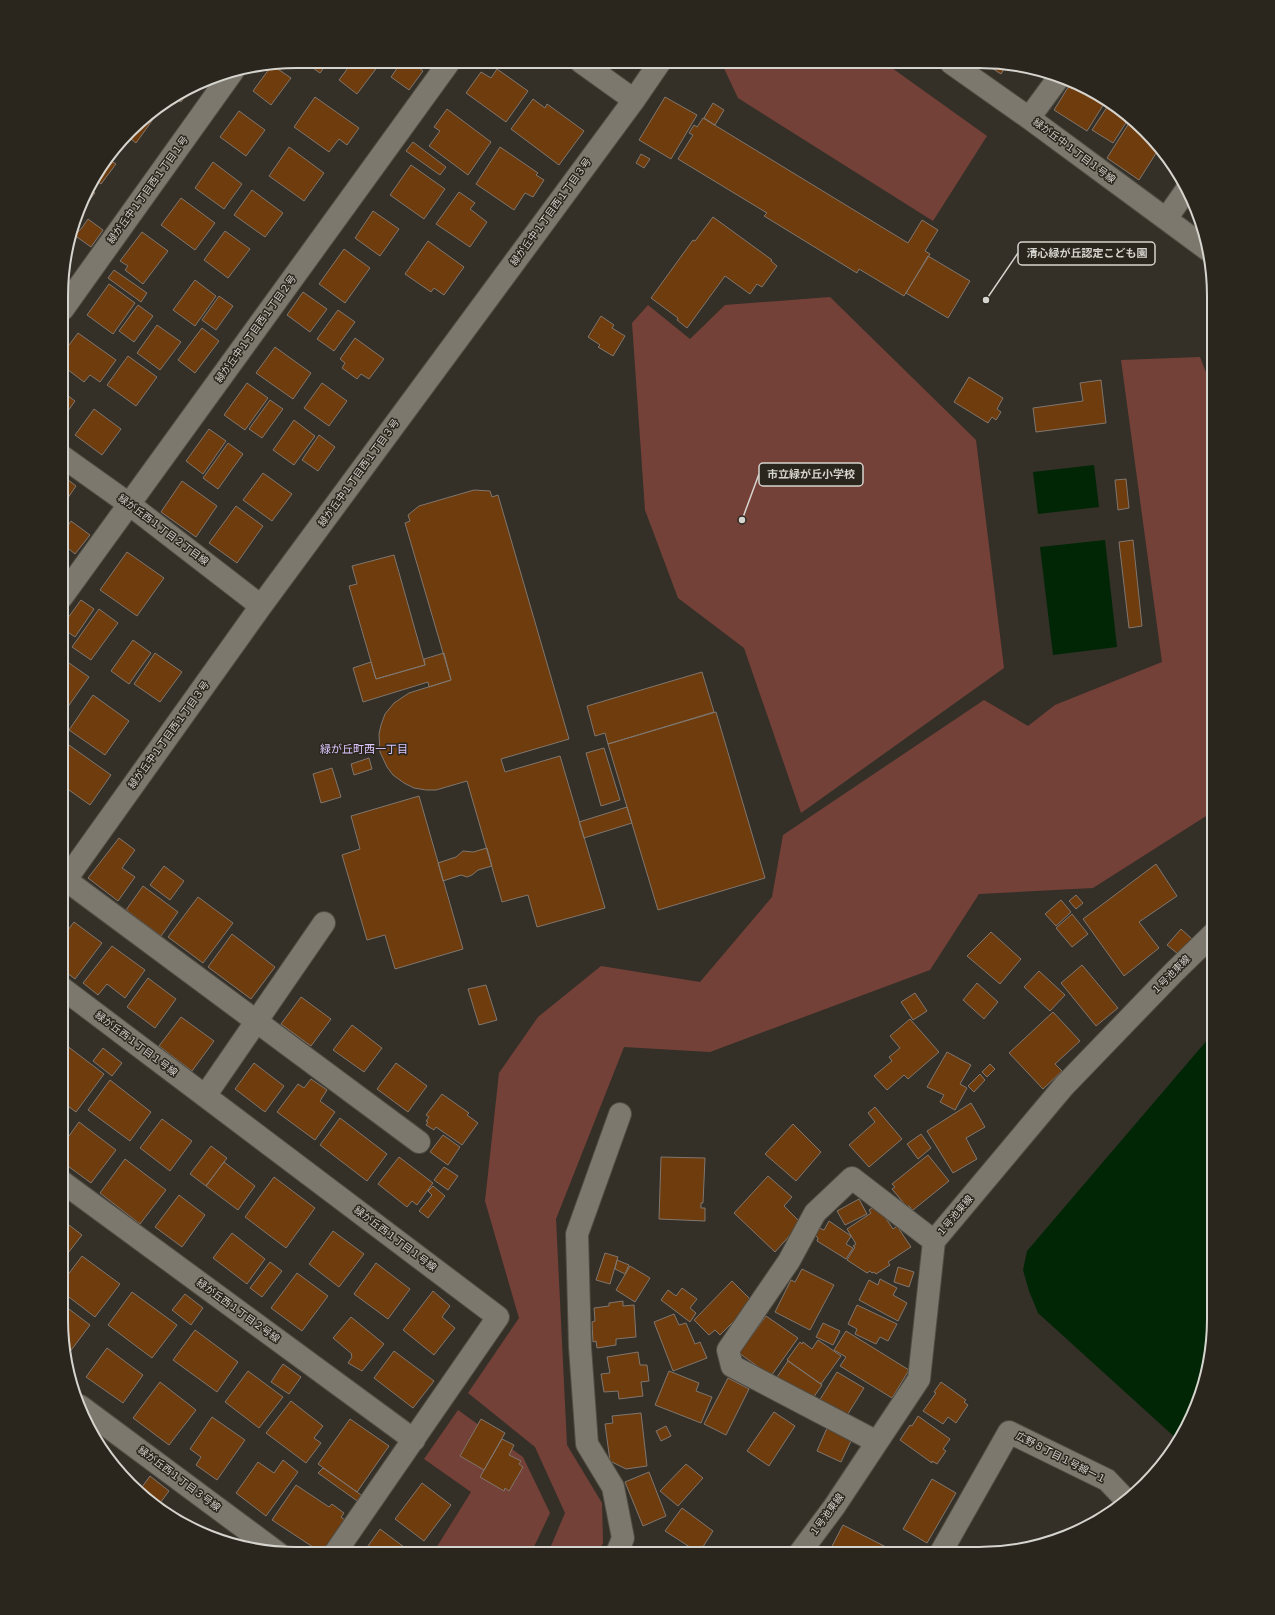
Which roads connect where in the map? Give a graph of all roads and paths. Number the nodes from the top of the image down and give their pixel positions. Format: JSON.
{"nodes":[{"id":1,"x":445,"y":68,"type":"edge"},
{"id":2,"x":589,"y":68,"type":"edge"},
{"id":3,"x":656,"y":68,"type":"edge"},
{"id":4,"x":958,"y":68,"type":"edge"},
{"id":5,"x":228,"y":78,"type":"edge"},
{"id":6,"x":1056,"y":81,"type":"edge"},
{"id":7,"x":634,"y":100,"type":"junction"},
{"id":8,"x":1029,"y":118,"type":"junction"},
{"id":9,"x":1183,"y":194,"type":"edge"},
{"id":10,"x":1166,"y":219,"type":"junction"},
{"id":11,"x":1201,"y":245,"type":"edge"},
{"id":12,"x":68,"y":302,"type":"edge"},
{"id":13,"x":68,"y":461,"type":"edge"},
{"id":14,"x":129,"y":504,"type":"junction"},
{"id":15,"x":68,"y":589,"type":"edge"},
{"id":16,"x":261,"y":606,"type":"junction"},
{"id":17,"x":68,"y":876,"type":"edge"},
{"id":18,"x":68,"y":885,"type":"edge"},
{"id":19,"x":324,"y":923,"type":"dead end"},
{"id":20,"x":1207,"y":940,"type":"edge"},
{"id":21,"x":68,"y":993,"type":"edge"},
{"id":22,"x":256,"y":1022,"type":"junction"},
{"id":23,"x":204,"y":1096,"type":"junction"},
{"id":24,"x":620,"y":1114,"type":"dead end"},
{"id":25,"x":419,"y":1142,"type":"dead end"},
{"id":26,"x":68,"y":1186,"type":"edge"},
{"id":27,"x":934,"y":1241,"type":"junction"},
{"id":28,"x":87,"y":1411,"type":"edge"},
{"id":29,"x":414,"y":1440,"type":"junction"},
{"id":30,"x":877,"y":1442,"type":"junction"},
{"id":31,"x":1122,"y":1496,"type":"edge"},
{"id":32,"x":267,"y":1545,"type":"edge"},
{"id":33,"x":340,"y":1547,"type":"edge"},
{"id":34,"x":620,"y":1547,"type":"edge"},
{"id":35,"x":804,"y":1547,"type":"edge"},
{"id":36,"x":944,"y":1547,"type":"edge"}],
"edges":[{"from":1,"to":14,"type":"street","name":"緑が丘中１丁目西１丁目２号"},
{"from":2,"to":7,"type":"street"},
{"from":3,"to":7,"type":"street","name":"緑が丘中１丁目西１丁目３号"},
{"from":4,"to":8,"type":"street","name":"緑が丘中１丁目１号線"},
{"from":5,"to":12,"type":"street","name":"緑が丘中１丁目西１丁目１号"},
{"from":6,"to":8,"type":"street"},
{"from":7,"to":16,"type":"street","name":"緑が丘中１丁目西１丁目３号"},
{"from":8,"to":10,"type":"street","name":"緑が丘中１丁目１号線"},
{"from":9,"to":10,"type":"street"},
{"from":10,"to":11,"type":"street","name":"緑が丘中１丁目１号線"},
{"from":13,"to":14,"type":"street","name":"緑が丘西１丁目２丁目線"},
{"from":14,"to":15,"type":"street","name":"緑が丘中１丁目西１丁目２号"},
{"from":14,"to":16,"type":"street","name":"緑が丘西１丁目２丁目線"},
{"from":16,"to":17,"type":"street","name":"緑が丘中１丁目西１丁目３号"},
{"from":18,"to":22,"type":"street"},
{"from":19,"to":22,"type":"street"},
{"from":20,"to":27,"type":"street","name":"１号池東線"},
{"from":21,"to":23,"type":"street","name":"緑が丘西１丁目１号線"},
{"from":22,"to":23,"type":"street"},
{"from":22,"to":25,"type":"street"},
{"from":23,"to":29,"type":"street","name":"緑が丘西１丁目１号線"},
{"from":24,"to":34,"type":"street"},
{"from":26,"to":29,"type":"street","name":"緑が丘西１丁目２号線"},
{"from":27,"to":30,"type":"street","name":"１号池東線"},
{"from":27,"to":30,"type":"street"},
{"from":28,"to":32,"type":"street","name":"緑が丘西１丁目３号線"},
{"from":29,"to":33,"type":"street","name":"緑が丘西１丁目１号線"},
{"from":30,"to":35,"type":"street","name":"１号池東線"},
{"from":31,"to":36,"type":"street","name":"広野８丁目１号線ー１"}]}
